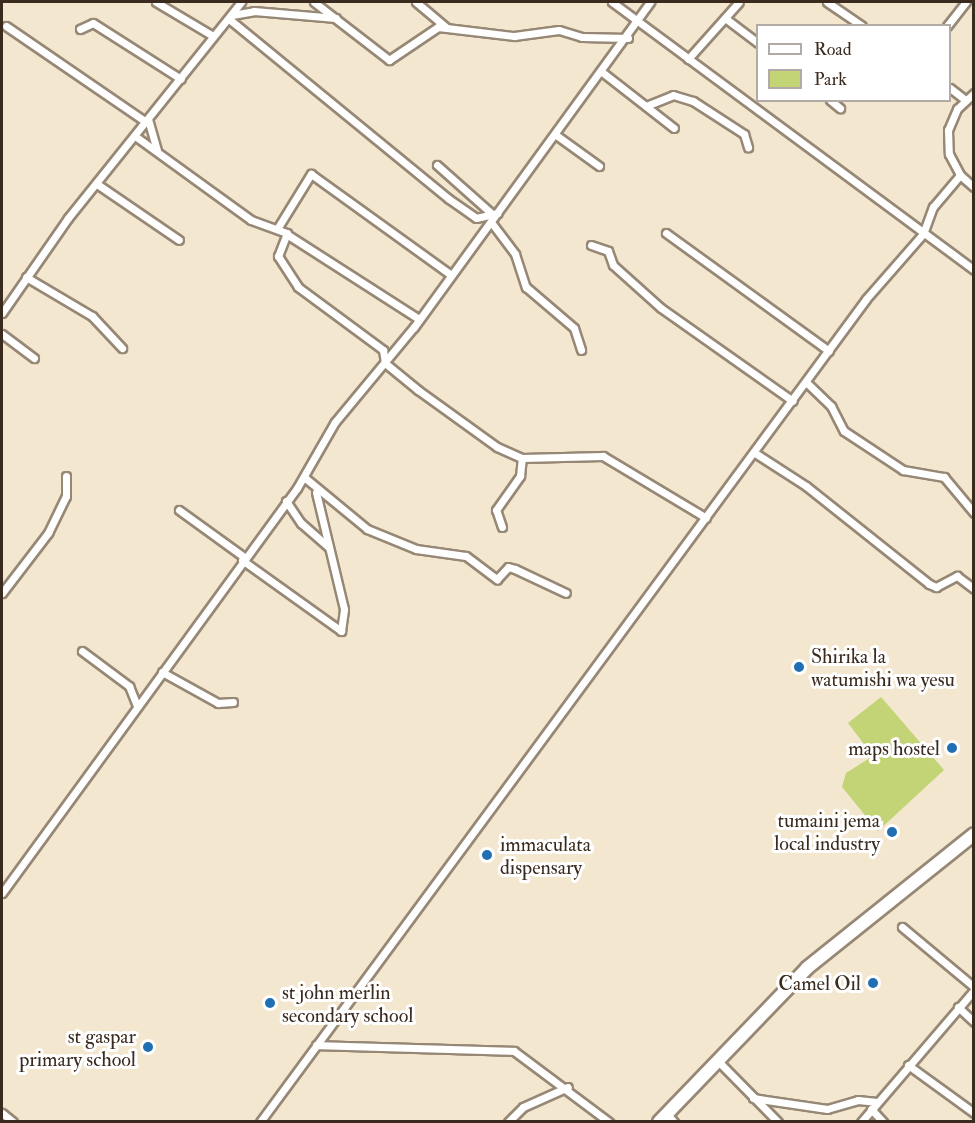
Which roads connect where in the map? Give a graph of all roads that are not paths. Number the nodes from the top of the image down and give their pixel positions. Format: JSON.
{"nodes":[{"id":1,"x":156,"y":2,"type":"edge"},
{"id":2,"x":241,"y":2,"type":"edge"},
{"id":3,"x":314,"y":2,"type":"edge"},
{"id":4,"x":416,"y":2,"type":"edge"},
{"id":5,"x":612,"y":2,"type":"edge"},
{"id":6,"x":650,"y":2,"type":"edge"},
{"id":7,"x":739,"y":2,"type":"edge"},
{"id":8,"x":827,"y":2,"type":"edge"},
{"id":9,"x":966,"y":2,"type":"edge"},
{"id":10,"x":230,"y":17,"type":"junction"},
{"id":11,"x":336,"y":18,"type":"junction"},
{"id":12,"x":725,"y":18,"type":"junction"},
{"id":13,"x":636,"y":20,"type":"junction"},
{"id":14,"x":859,"y":24,"type":"edge"},
{"id":15,"x":949,"y":24,"type":"edge"},
{"id":16,"x":6,"y":26,"type":"dead end"},
{"id":17,"x":447,"y":28,"type":"junction"},
{"id":18,"x":80,"y":29,"type":"dead end"},
{"id":19,"x":213,"y":36,"type":"junction"},
{"id":20,"x":628,"y":38,"type":"junction"},
{"id":21,"x":756,"y":42,"type":"edge"},
{"id":22,"x":688,"y":59,"type":"junction"},
{"id":23,"x":602,"y":72,"type":"junction"},
{"id":24,"x":181,"y":79,"type":"junction"},
{"id":25,"x":951,"y":89,"type":"edge"},
{"id":26,"x":974,"y":93,"type":"edge"},
{"id":27,"x":964,"y":99,"type":"junction"},
{"id":28,"x":833,"y":102,"type":"edge"},
{"id":29,"x":646,"y":106,"type":"junction"},
{"id":30,"x":840,"y":108,"type":"dead end"},
{"id":31,"x":147,"y":121,"type":"junction"},
{"id":32,"x":674,"y":128,"type":"dead end"},
{"id":33,"x":556,"y":135,"type":"junction"},
{"id":34,"x":135,"y":136,"type":"junction"},
{"id":35,"x":748,"y":147,"type":"dead end"},
{"id":36,"x":158,"y":153,"type":"junction"},
{"id":37,"x":437,"y":165,"type":"dead end"},
{"id":38,"x":598,"y":166,"type":"dead end"},
{"id":39,"x":960,"y":175,"type":"junction"},
{"id":40,"x":97,"y":184,"type":"junction"},
{"id":41,"x":974,"y":187,"type":"edge"},
{"id":42,"x":493,"y":216,"type":"junction"},
{"id":43,"x":276,"y":229,"type":"junction"},
{"id":44,"x":666,"y":233,"type":"dead end"},
{"id":45,"x":923,"y":234,"type":"junction"},
{"id":46,"x":288,"y":235,"type":"junction"},
{"id":47,"x":179,"y":240,"type":"dead end"},
{"id":48,"x":591,"y":245,"type":"dead end"},
{"id":49,"x":974,"y":270,"type":"edge"},
{"id":50,"x":451,"y":275,"type":"junction"},
{"id":51,"x":26,"y":277,"type":"junction"},
{"id":52,"x":2,"y":313,"type":"edge"},
{"id":53,"x":419,"y":319,"type":"junction"},
{"id":54,"x":2,"y":334,"type":"edge"},
{"id":55,"x":122,"y":348,"type":"dead end"},
{"id":56,"x":581,"y":350,"type":"dead end"},
{"id":57,"x":829,"y":351,"type":"junction"},
{"id":58,"x":34,"y":358,"type":"dead end"},
{"id":59,"x":385,"y":363,"type":"junction"},
{"id":60,"x":806,"y":382,"type":"junction"},
{"id":61,"x":793,"y":401,"type":"junction"},
{"id":62,"x":755,"y":453,"type":"junction"},
{"id":63,"x":522,"y":458,"type":"junction"},
{"id":64,"x":66,"y":476,"type":"dead end"},
{"id":65,"x":304,"y":477,"type":"junction"},
{"id":66,"x":316,"y":492,"type":"junction"},
{"id":67,"x":286,"y":501,"type":"junction"},
{"id":68,"x":179,"y":510,"type":"dead end"},
{"id":69,"x":974,"y":513,"type":"edge"},
{"id":70,"x":706,"y":518,"type":"junction"},
{"id":71,"x":502,"y":527,"type":"dead end"},
{"id":72,"x":329,"y":547,"type":"junction"},
{"id":73,"x":243,"y":558,"type":"junction"},
{"id":74,"x":974,"y":589,"type":"edge"},
{"id":75,"x":2,"y":593,"type":"edge"},
{"id":76,"x":566,"y":593,"type":"dead end"},
{"id":77,"x":82,"y":651,"type":"dead end"},
{"id":78,"x":162,"y":672,"type":"junction"},
{"id":79,"x":233,"y":702,"type":"dead end"},
{"id":80,"x":137,"y":706,"type":"junction"},
{"id":81,"x":974,"y":834,"type":"edge"},
{"id":82,"x":2,"y":893,"type":"edge"},
{"id":83,"x":902,"y":927,"type":"dead end"},
{"id":84,"x":974,"y":988,"type":"edge"},
{"id":85,"x":958,"y":1007,"type":"junction"},
{"id":86,"x":974,"y":1022,"type":"edge"},
{"id":87,"x":316,"y":1045,"type":"junction"},
{"id":88,"x":717,"y":1060,"type":"junction"},
{"id":89,"x":908,"y":1065,"type":"junction"},
{"id":90,"x":568,"y":1087,"type":"junction"},
{"id":91,"x":753,"y":1098,"type":"junction"},
{"id":92,"x":877,"y":1102,"type":"junction"},
{"id":93,"x":871,"y":1109,"type":"junction"},
{"id":94,"x":2,"y":1113,"type":"edge"},
{"id":95,"x":974,"y":1113,"type":"edge"},
{"id":96,"x":667,"y":1119,"type":"edge"},
{"id":97,"x":14,"y":1122,"type":"edge"},
{"id":98,"x":261,"y":1122,"type":"edge"},
{"id":99,"x":508,"y":1122,"type":"edge"},
{"id":100,"x":609,"y":1122,"type":"edge"},
{"id":101,"x":778,"y":1122,"type":"edge"},
{"id":102,"x":861,"y":1122,"type":"edge"},
{"id":103,"x":883,"y":1122,"type":"edge"}],
"edges":[{"from":1,"to":19,"type":"street"},
{"from":2,"to":10,"type":"street"},
{"from":3,"to":11,"type":"street"},
{"from":4,"to":17,"type":"street"},
{"from":5,"to":13,"type":"street"},
{"from":6,"to":13,"type":"street"},
{"from":7,"to":12,"type":"street"},
{"from":8,"to":14,"type":"street"},
{"from":9,"to":15,"type":"street"},
{"from":10,"to":11,"type":"street"},
{"from":10,"to":19,"type":"street"},
{"from":10,"to":42,"type":"street"},
{"from":11,"to":17,"type":"street"},
{"from":12,"to":21,"type":"street"},
{"from":12,"to":22,"type":"street"},
{"from":13,"to":20,"type":"street"},
{"from":13,"to":22,"type":"street"},
{"from":16,"to":31,"type":"street"},
{"from":17,"to":20,"type":"street"},
{"from":18,"to":24,"type":"street"},
{"from":19,"to":24,"type":"street"},
{"from":20,"to":23,"type":"street"},
{"from":22,"to":45,"type":"street"},
{"from":23,"to":29,"type":"street"},
{"from":23,"to":33,"type":"street"},
{"from":24,"to":31,"type":"street"},
{"from":25,"to":27,"type":"street"},
{"from":26,"to":27,"type":"street"},
{"from":27,"to":39,"type":"street"},
{"from":28,"to":30,"type":"street"},
{"from":29,"to":32,"type":"street"},
{"from":29,"to":35,"type":"street"},
{"from":31,"to":34,"type":"street"},
{"from":31,"to":36,"type":"street"},
{"from":33,"to":38,"type":"street"},
{"from":33,"to":42,"type":"street"},
{"from":34,"to":36,"type":"street"},
{"from":34,"to":40,"type":"street"},
{"from":36,"to":43,"type":"street"},
{"from":37,"to":42,"type":"street"},
{"from":39,"to":41,"type":"street"},
{"from":39,"to":45,"type":"street"},
{"from":40,"to":47,"type":"street"},
{"from":40,"to":51,"type":"street"},
{"from":42,"to":50,"type":"street"},
{"from":42,"to":56,"type":"street"},
{"from":43,"to":46,"type":"street"},
{"from":43,"to":50,"type":"street"},
{"from":44,"to":57,"type":"street"},
{"from":45,"to":49,"type":"street"},
{"from":45,"to":57,"type":"street"},
{"from":46,"to":53,"type":"street"},
{"from":46,"to":59,"type":"street"},
{"from":48,"to":61,"type":"street"},
{"from":50,"to":53,"type":"street"},
{"from":51,"to":52,"type":"street"},
{"from":51,"to":55,"type":"street"},
{"from":53,"to":59,"type":"street"},
{"from":54,"to":58,"type":"street"},
{"from":57,"to":60,"type":"street"},
{"from":59,"to":63,"type":"street"},
{"from":59,"to":65,"type":"street"},
{"from":60,"to":61,"type":"street"},
{"from":60,"to":69,"type":"street"},
{"from":61,"to":62,"type":"street"},
{"from":62,"to":70,"type":"street"},
{"from":62,"to":74,"type":"street"},
{"from":63,"to":70,"type":"street"},
{"from":63,"to":71,"type":"street"},
{"from":64,"to":75,"type":"street"},
{"from":65,"to":66,"type":"street"},
{"from":65,"to":67,"type":"street"},
{"from":66,"to":72,"type":"street"},
{"from":66,"to":76,"type":"street"},
{"from":67,"to":72,"type":"street"},
{"from":67,"to":73,"type":"street"},
{"from":68,"to":73,"type":"street"},
{"from":70,"to":87,"type":"street"},
{"from":72,"to":73,"type":"street"},
{"from":73,"to":78,"type":"street"},
{"from":77,"to":80,"type":"street"},
{"from":78,"to":79,"type":"street"},
{"from":78,"to":80,"type":"street"},
{"from":80,"to":82,"type":"street"},
{"from":81,"to":88,"type":"highway"},
{"from":83,"to":84,"type":"street"},
{"from":84,"to":85,"type":"street"},
{"from":85,"to":86,"type":"street"},
{"from":85,"to":89,"type":"street"},
{"from":87,"to":90,"type":"street"},
{"from":87,"to":98,"type":"street"},
{"from":88,"to":91,"type":"street"},
{"from":88,"to":96,"type":"highway"},
{"from":89,"to":92,"type":"street"},
{"from":89,"to":95,"type":"street"},
{"from":90,"to":99,"type":"street"},
{"from":90,"to":100,"type":"street"},
{"from":91,"to":92,"type":"street"},
{"from":91,"to":101,"type":"street"},
{"from":92,"to":93,"type":"street"},
{"from":93,"to":102,"type":"street"},
{"from":93,"to":103,"type":"street"},
{"from":94,"to":97,"type":"street"}]}
